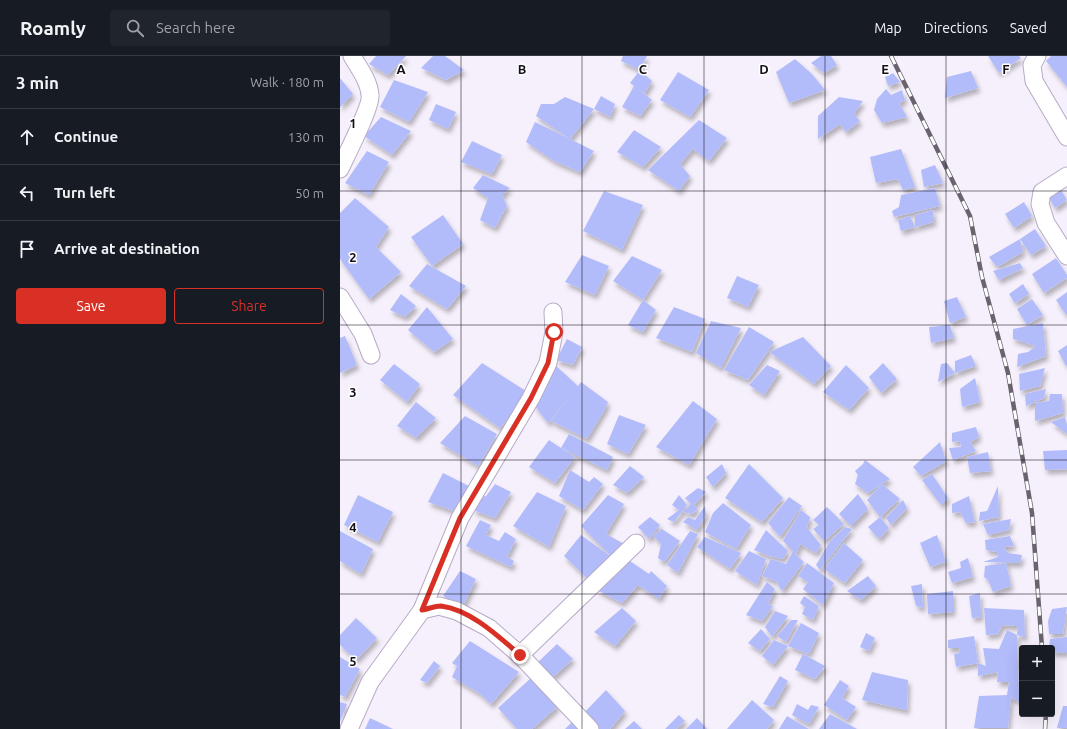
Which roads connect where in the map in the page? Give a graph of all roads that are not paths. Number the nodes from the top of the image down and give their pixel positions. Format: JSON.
{"nodes":[{"id":1,"x":352,"y":56,"type":"edge"},
{"id":2,"x":1036,"y":56,"type":"edge"},
{"id":3,"x":1067,"y":137,"type":"edge"},
{"id":4,"x":340,"y":169,"type":"edge"},
{"id":5,"x":1067,"y":176,"type":"edge"},
{"id":6,"x":1067,"y":256,"type":"edge"},
{"id":7,"x":340,"y":297,"type":"edge"},
{"id":8,"x":553,"y":312,"type":"dead end"},
{"id":9,"x":371,"y":355,"type":"dead end"},
{"id":10,"x":636,"y":543,"type":"dead end"},
{"id":11,"x":422,"y":610,"type":"junction"},
{"id":12,"x":520,"y":655,"type":"junction"},
{"id":13,"x":349,"y":729,"type":"edge"},
{"id":14,"x":590,"y":729,"type":"edge"}],
"edges":[{"from":1,"to":4,"type":"street"},
{"from":2,"to":3,"type":"street"},
{"from":5,"to":6,"type":"street"},
{"from":7,"to":9,"type":"street"},
{"from":8,"to":11,"type":"street"},
{"from":10,"to":12,"type":"street"},
{"from":11,"to":12,"type":"street"},
{"from":11,"to":13,"type":"street"},
{"from":12,"to":14,"type":"street"}]}
